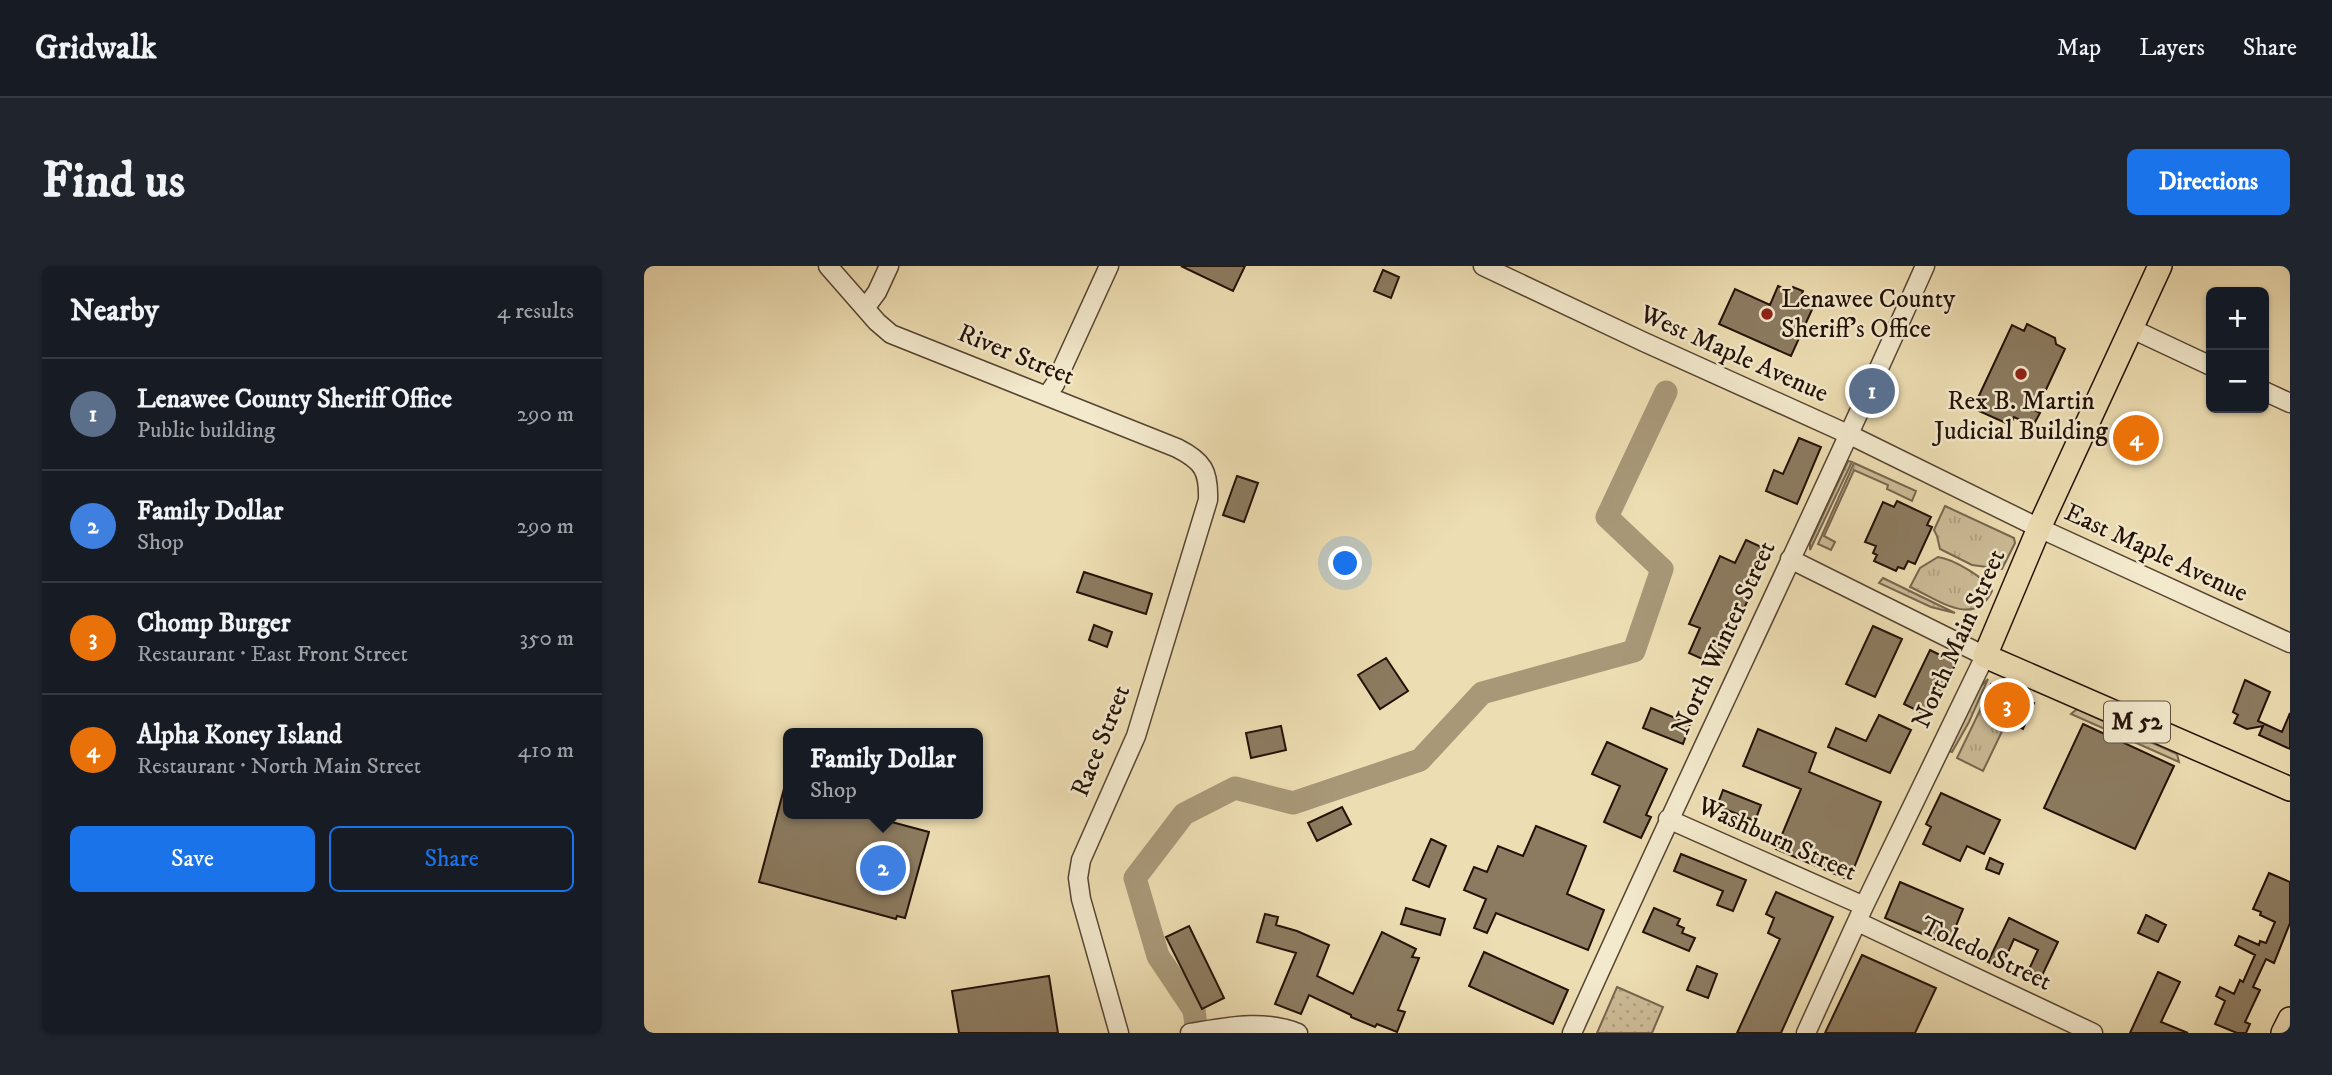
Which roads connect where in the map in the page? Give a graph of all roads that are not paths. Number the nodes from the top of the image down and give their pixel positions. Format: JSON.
{"nodes":[{"id":1,"x":828,"y":266,"type":"edge"},
{"id":2,"x":889,"y":266,"type":"edge"},
{"id":3,"x":1109,"y":266,"type":"edge"},
{"id":4,"x":1483,"y":266,"type":"edge"},
{"id":5,"x":1926,"y":266,"type":"edge"},
{"id":6,"x":2160,"y":266,"type":"edge"},
{"id":7,"x":866,"y":307,"type":"junction"},
{"id":8,"x":2130,"y":328,"type":"junction"},
{"id":9,"x":2206,"y":364,"type":"edge"},
{"id":10,"x":2269,"y":393,"type":"edge"},
{"id":11,"x":1048,"y":396,"type":"junction"},
{"id":12,"x":2290,"y":403,"type":"edge"},
{"id":13,"x":1850,"y":435,"type":"junction"},
{"id":14,"x":1203,"y":468,"type":"joint"},
{"id":15,"x":2039,"y":528,"type":"junction"},
{"id":16,"x":1790,"y":559,"type":"junction"},
{"id":17,"x":2290,"y":643,"type":"edge"},
{"id":18,"x":1985,"y":656,"type":"junction"},
{"id":19,"x":2290,"y":789,"type":"edge"},
{"id":20,"x":1668,"y":819,"type":"junction"},
{"id":21,"x":1861,"y":914,"type":"junction"},
{"id":22,"x":2290,"y":1019,"type":"edge"},
{"id":23,"x":1286,"y":1031,"type":"edge"},
{"id":24,"x":1119,"y":1033,"type":"edge"},
{"id":25,"x":1190,"y":1033,"type":"edge"},
{"id":26,"x":1572,"y":1033,"type":"edge"},
{"id":27,"x":1806,"y":1033,"type":"edge"},
{"id":28,"x":2092,"y":1033,"type":"edge"},
{"id":29,"x":2284,"y":1033,"type":"edge"}],
"edges":[{"from":1,"to":7,"type":"street","name":"River Street"},
{"from":2,"to":7,"type":"street"},
{"from":3,"to":11,"type":"street"},
{"from":4,"to":13,"type":"street","name":"West Maple Avenue"},
{"from":5,"to":13,"type":"street","name":"North Winter Street"},
{"from":6,"to":8,"type":"main road","name":"North Main Street"},
{"from":7,"to":11,"type":"street","name":"River Street"},
{"from":8,"to":9,"type":"street"},
{"from":8,"to":15,"type":"main road","name":"North Main Street"},
{"from":10,"to":12,"type":"street"},
{"from":11,"to":14,"type":"street","name":"River Street"},
{"from":13,"to":15,"type":"street","name":"West Maple Avenue"},
{"from":13,"to":16,"type":"street","name":"North Winter Street"},
{"from":14,"to":24,"type":"street","name":"Race Street"},
{"from":15,"to":17,"type":"street","name":"East Maple Avenue"},
{"from":15,"to":18,"type":"main road","name":"North Main Street"},
{"from":16,"to":18,"type":"street"},
{"from":16,"to":20,"type":"street","name":"North Winter Street"},
{"from":18,"to":19,"type":"main road","number":"M 52"},
{"from":18,"to":21,"type":"street","name":"North Main Street"},
{"from":20,"to":21,"type":"street","name":"Washburn Street"},
{"from":20,"to":26,"type":"street","name":"North Winter Street"},
{"from":21,"to":27,"type":"street","name":"North Main Street"},
{"from":21,"to":28,"type":"street","name":"Toledo Street"},
{"from":22,"to":29,"type":"main road"},
{"from":23,"to":25,"type":"street"}]}
